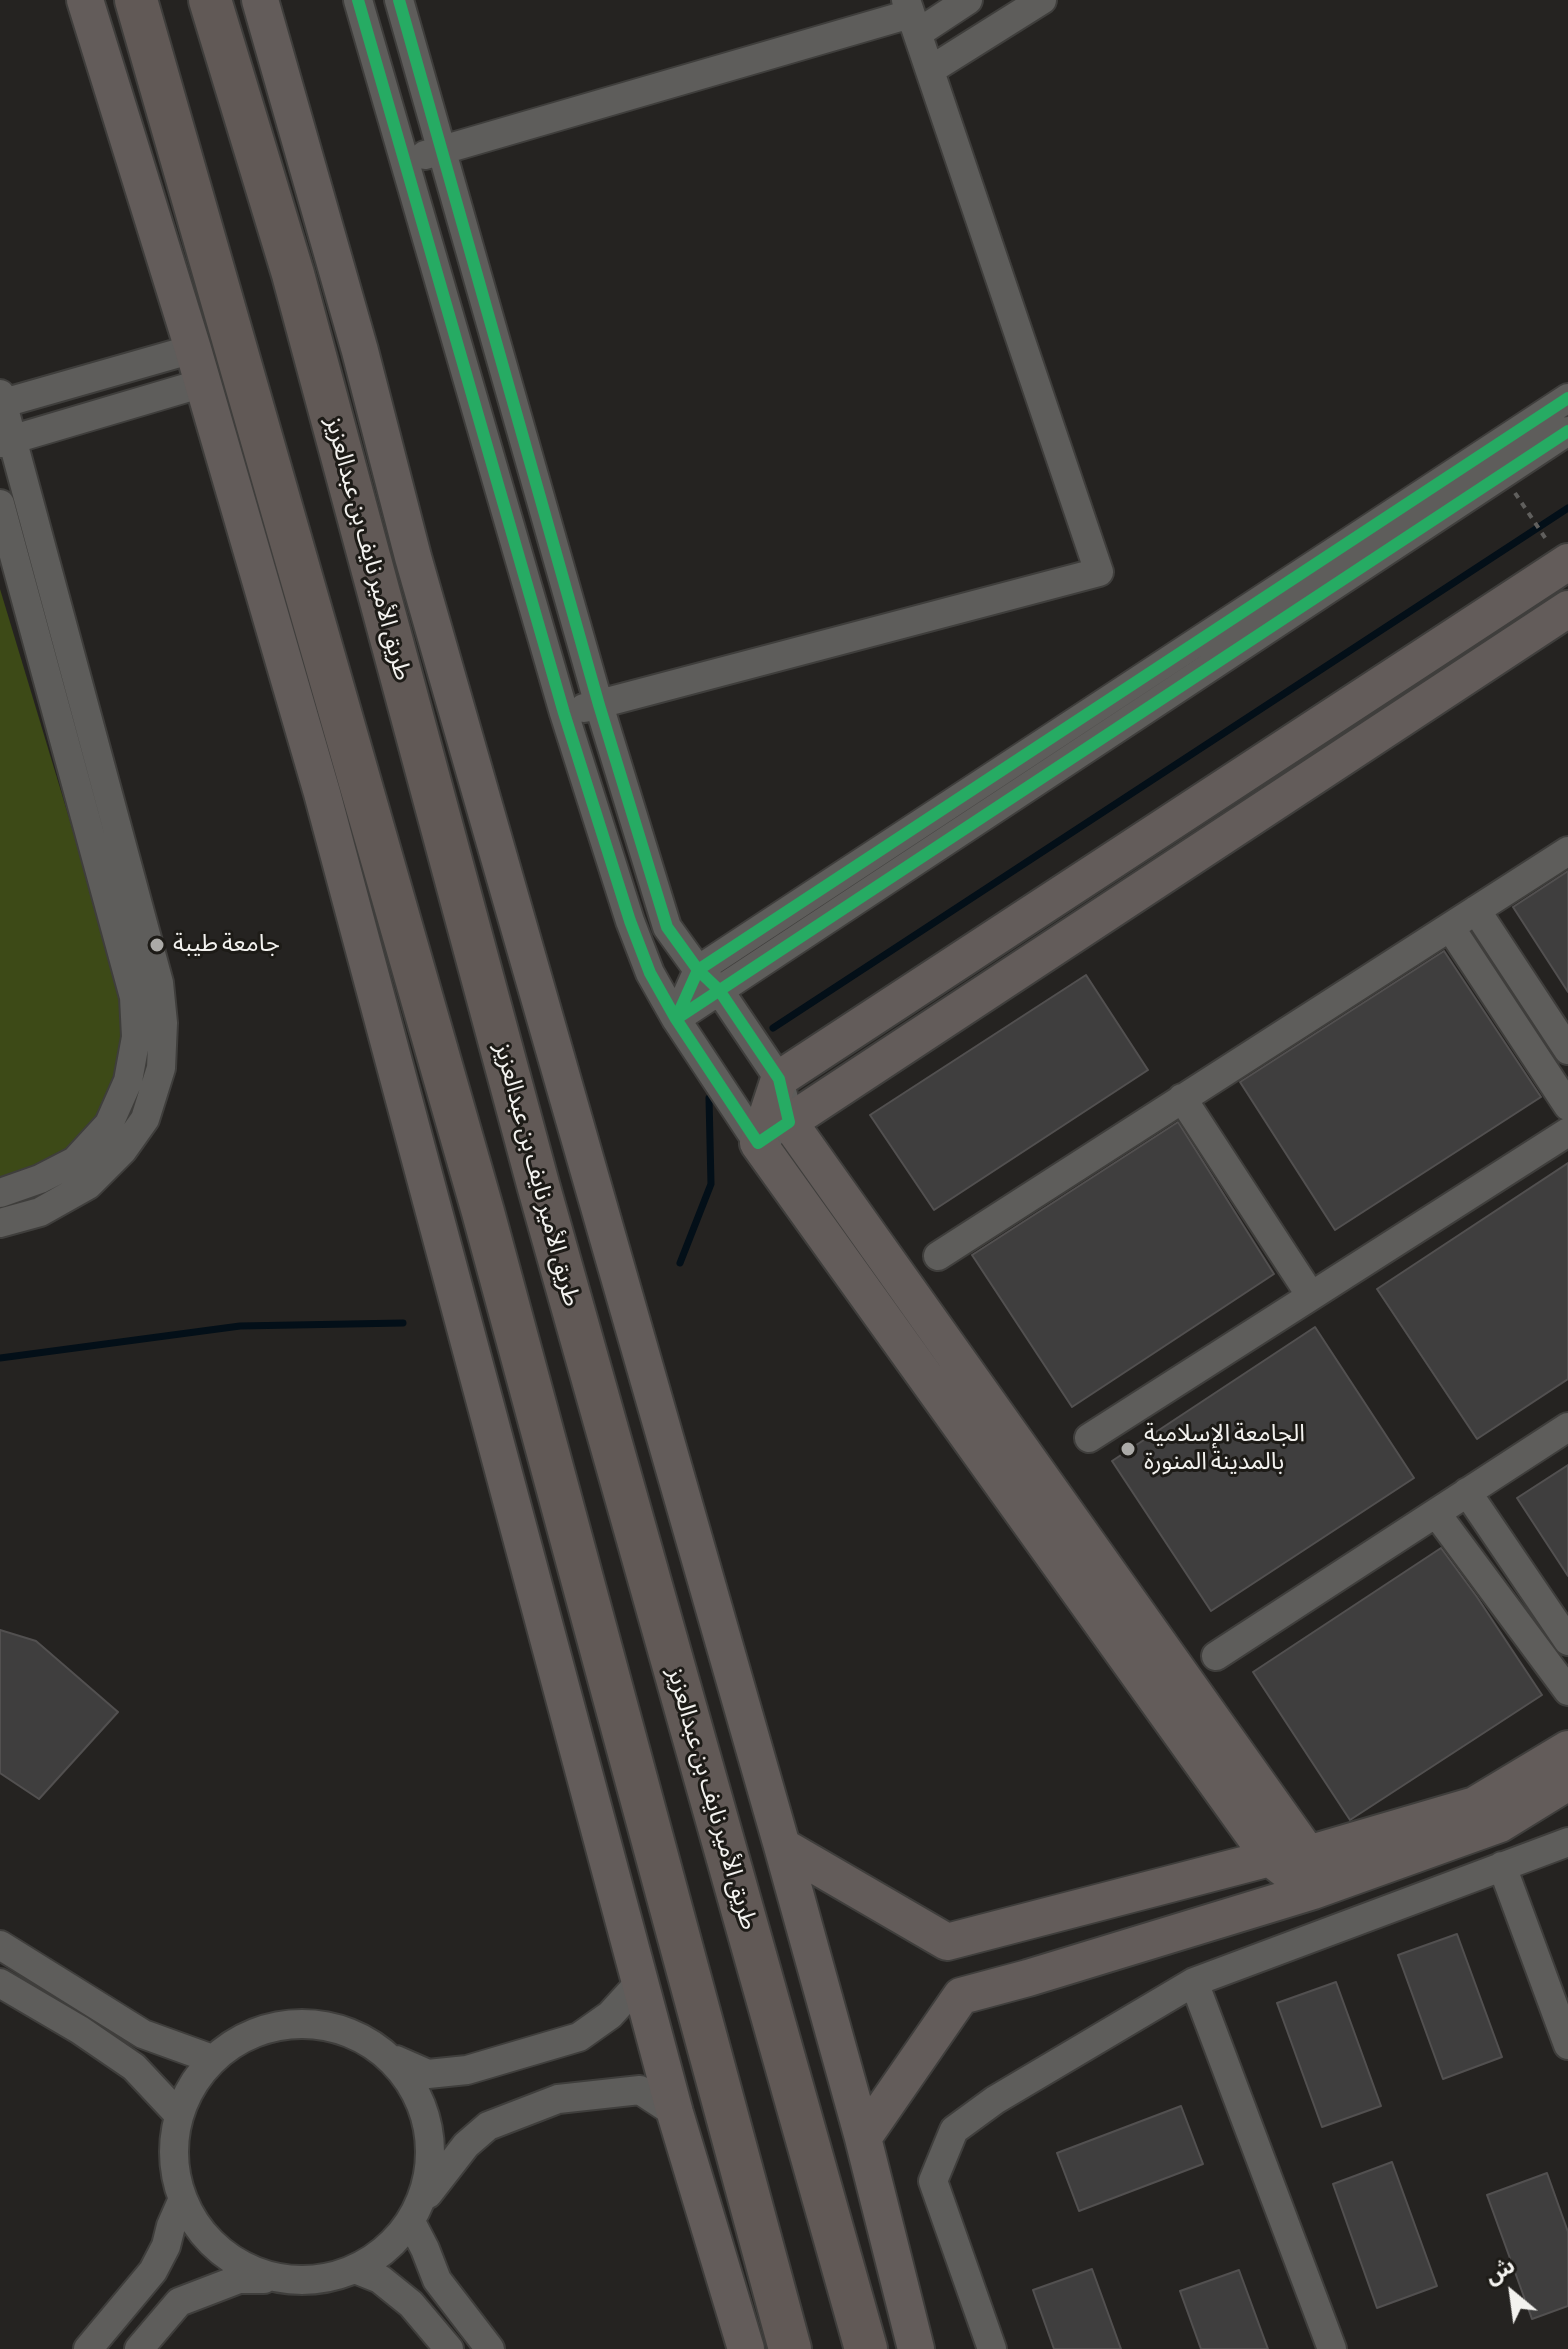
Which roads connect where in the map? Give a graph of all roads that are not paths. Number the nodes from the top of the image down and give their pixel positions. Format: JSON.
{"nodes":[{"id":1,"x":85,"y":0,"type":"edge"},
{"id":2,"x":136,"y":0,"type":"edge"},
{"id":3,"x":210,"y":0,"type":"edge"},
{"id":4,"x":260,"y":0,"type":"edge"},
{"id":5,"x":358,"y":0,"type":"edge"},
{"id":6,"x":399,"y":0,"type":"edge"},
{"id":7,"x":968,"y":0,"type":"edge"},
{"id":8,"x":1042,"y":0,"type":"edge"},
{"id":9,"x":911,"y":15,"type":"edge"},
{"id":10,"x":932,"y":69,"type":"junction"},
{"id":11,"x":441,"y":149,"type":"junction"},
{"id":12,"x":405,"y":162,"type":"junction"},
{"id":13,"x":293,"y":274,"type":"junction"},
{"id":14,"x":193,"y":349,"type":"junction"},
{"id":15,"x":203,"y":383,"type":"junction"},
{"id":16,"x":1568,"y":398,"type":"edge"},
{"id":17,"x":1,"y":401,"type":"edge"},
{"id":18,"x":1568,"y":431,"type":"edge"},
{"id":19,"x":6,"y":441,"type":"edge"},
{"id":20,"x":0,"y":504,"type":"edge"},
{"id":21,"x":413,"y":557,"type":"junction"},
{"id":22,"x":1562,"y":558,"type":"edge"},
{"id":23,"x":1568,"y":609,"type":"edge"},
{"id":24,"x":599,"y":705,"type":"junction"},
{"id":25,"x":564,"y":713,"type":"junction"},
{"id":26,"x":1568,"y":851,"type":"edge"},
{"id":27,"x":1476,"y":910,"type":"junction"},
{"id":28,"x":1450,"y":927,"type":"junction"},
{"id":29,"x":698,"y":970,"type":"junction"},
{"id":30,"x":719,"y":990,"type":"junction"},
{"id":31,"x":676,"y":1019,"type":"junction"},
{"id":32,"x":1568,"y":1050,"type":"edge"},
{"id":33,"x":779,"y":1079,"type":"junction"},
{"id":34,"x":1182,"y":1098,"type":"junction"},
{"id":35,"x":1568,"y":1106,"type":"edge"},
{"id":36,"x":789,"y":1122,"type":"junction"},
{"id":37,"x":1568,"y":1132,"type":"edge"},
{"id":38,"x":758,"y":1143,"type":"junction"},
{"id":39,"x":0,"y":1193,"type":"edge"},
{"id":40,"x":0,"y":1223,"type":"edge"},
{"id":41,"x":938,"y":1256,"type":"dead end"},
{"id":42,"x":1311,"y":1296,"type":"junction"},
{"id":43,"x":1568,"y":1427,"type":"edge"},
{"id":44,"x":1089,"y":1438,"type":"dead end"},
{"id":45,"x":1467,"y":1492,"type":"junction"},
{"id":46,"x":1436,"y":1513,"type":"junction"},
{"id":47,"x":1568,"y":1641,"type":"edge"},
{"id":48,"x":1216,"y":1656,"type":"dead end"},
{"id":49,"x":1568,"y":1691,"type":"edge"},
{"id":50,"x":1568,"y":1749,"type":"edge"},
{"id":51,"x":1568,"y":1782,"type":"edge"},
{"id":52,"x":1568,"y":1842,"type":"edge"},
{"id":53,"x":782,"y":1846,"type":"junction"},
{"id":54,"x":1308,"y":1854,"type":"junction"},
{"id":55,"x":1270,"y":1858,"type":"junction"},
{"id":56,"x":1502,"y":1866,"type":"junction"},
{"id":57,"x":1313,"y":1891,"type":"junction"},
{"id":58,"x":947,"y":1942,"type":"junction"},
{"id":59,"x":0,"y":1945,"type":"edge"},
{"id":60,"x":641,"y":1981,"type":"junction"},
{"id":61,"x":1194,"y":1982,"type":"junction"},
{"id":62,"x":0,"y":1983,"type":"edge"},
{"id":63,"x":961,"y":1996,"type":"junction"},
{"id":64,"x":1568,"y":2045,"type":"edge"},
{"id":65,"x":390,"y":2058,"type":"junction"},
{"id":66,"x":212,"y":2059,"type":"junction"},
{"id":67,"x":675,"y":2113,"type":"junction"},
{"id":68,"x":178,"y":2114,"type":"junction"},
{"id":69,"x":863,"y":2138,"type":"junction"},
{"id":70,"x":182,"y":2201,"type":"junction"},
{"id":71,"x":415,"y":2213,"type":"junction"},
{"id":72,"x":355,"y":2269,"type":"junction"},
{"id":73,"x":283,"y":2280,"type":"junction"},
{"id":74,"x":88,"y":2349,"type":"edge"},
{"id":75,"x":139,"y":2349,"type":"edge"},
{"id":76,"x":449,"y":2349,"type":"edge"},
{"id":77,"x":490,"y":2349,"type":"edge"},
{"id":78,"x":746,"y":2349,"type":"edge"},
{"id":79,"x":790,"y":2349,"type":"edge"},
{"id":80,"x":866,"y":2349,"type":"edge"},
{"id":81,"x":916,"y":2349,"type":"edge"},
{"id":82,"x":992,"y":2349,"type":"edge"},
{"id":83,"x":1332,"y":2349,"type":"edge"}],
"edges":[{"from":1,"to":14,"type":"main road"},
{"from":2,"to":79,"type":"highway"},
{"from":3,"to":13,"type":"highway","name":"طريق الأمير نايف بن عبدالعزيز"},
{"from":4,"to":21,"type":"main road"},
{"from":5,"to":12,"type":"street"},
{"from":6,"to":11,"type":"street"},
{"from":7,"to":9,"type":"street"},
{"from":8,"to":10,"type":"street"},
{"from":9,"to":10,"type":"street"},
{"from":9,"to":11,"type":"street"},
{"from":10,"to":24,"type":"street"},
{"from":11,"to":12,"type":"street"},
{"from":11,"to":24,"type":"street"},
{"from":12,"to":25,"type":"street"},
{"from":13,"to":21,"type":"main road"},
{"from":13,"to":80,"type":"highway","name":"طريق الأمير نايف بن عبدالعزيز"},
{"from":14,"to":15,"type":"main road"},
{"from":14,"to":17,"type":"street"},
{"from":15,"to":19,"type":"street"},
{"from":15,"to":60,"type":"main road"},
{"from":16,"to":29,"type":"street"},
{"from":17,"to":19,"type":"street"},
{"from":18,"to":30,"type":"street"},
{"from":19,"to":40,"type":"street"},
{"from":20,"to":39,"type":"street"},
{"from":21,"to":53,"type":"main road"},
{"from":22,"to":33,"type":"main road"},
{"from":23,"to":36,"type":"main road"},
{"from":24,"to":25,"type":"street"},
{"from":24,"to":29,"type":"street"},
{"from":25,"to":31,"type":"street"},
{"from":26,"to":27,"type":"street"},
{"from":27,"to":28,"type":"street"},
{"from":27,"to":32,"type":"street"},
{"from":28,"to":34,"type":"street"},
{"from":28,"to":35,"type":"street"},
{"from":29,"to":30,"type":"street"},
{"from":29,"to":31,"type":"street"},
{"from":30,"to":31,"type":"street"},
{"from":30,"to":33,"type":"street"},
{"from":31,"to":38,"type":"street"},
{"from":33,"to":36,"type":"street"},
{"from":33,"to":38,"type":"main road"},
{"from":34,"to":41,"type":"street"},
{"from":34,"to":42,"type":"street"},
{"from":36,"to":38,"type":"street"},
{"from":36,"to":54,"type":"main road"},
{"from":37,"to":42,"type":"street"},
{"from":38,"to":55,"type":"main road"},
{"from":42,"to":44,"type":"street"},
{"from":43,"to":45,"type":"street"},
{"from":45,"to":46,"type":"street"},
{"from":45,"to":47,"type":"street"},
{"from":46,"to":48,"type":"street"},
{"from":46,"to":49,"type":"street"},
{"from":50,"to":54,"type":"main road"},
{"from":51,"to":57,"type":"main road"},
{"from":52,"to":56,"type":"street"},
{"from":53,"to":58,"type":"main road"},
{"from":53,"to":69,"type":"main road"},
{"from":54,"to":55,"type":"main road"},
{"from":54,"to":57,"type":"main road"},
{"from":55,"to":57,"type":"main road"},
{"from":55,"to":58,"type":"main road"},
{"from":56,"to":61,"type":"street"},
{"from":56,"to":64,"type":"street"},
{"from":57,"to":63,"type":"main road"},
{"from":58,"to":63,"type":"main road"},
{"from":59,"to":66,"type":"street"},
{"from":60,"to":65,"type":"street"},
{"from":60,"to":67,"type":"main road"},
{"from":61,"to":82,"type":"street"},
{"from":61,"to":83,"type":"street"},
{"from":62,"to":68,"type":"street"},
{"from":63,"to":69,"type":"main road"},
{"from":65,"to":66,"type":"street"},
{"from":65,"to":71,"type":"street"},
{"from":66,"to":68,"type":"street"},
{"from":67,"to":71,"type":"street"},
{"from":67,"to":78,"type":"main road"},
{"from":68,"to":70,"type":"street"},
{"from":69,"to":81,"type":"main road"},
{"from":70,"to":73,"type":"street"},
{"from":70,"to":74,"type":"street"},
{"from":71,"to":72,"type":"street"},
{"from":71,"to":77,"type":"street"},
{"from":72,"to":73,"type":"street"},
{"from":72,"to":76,"type":"street"},
{"from":73,"to":75,"type":"street"}]}
